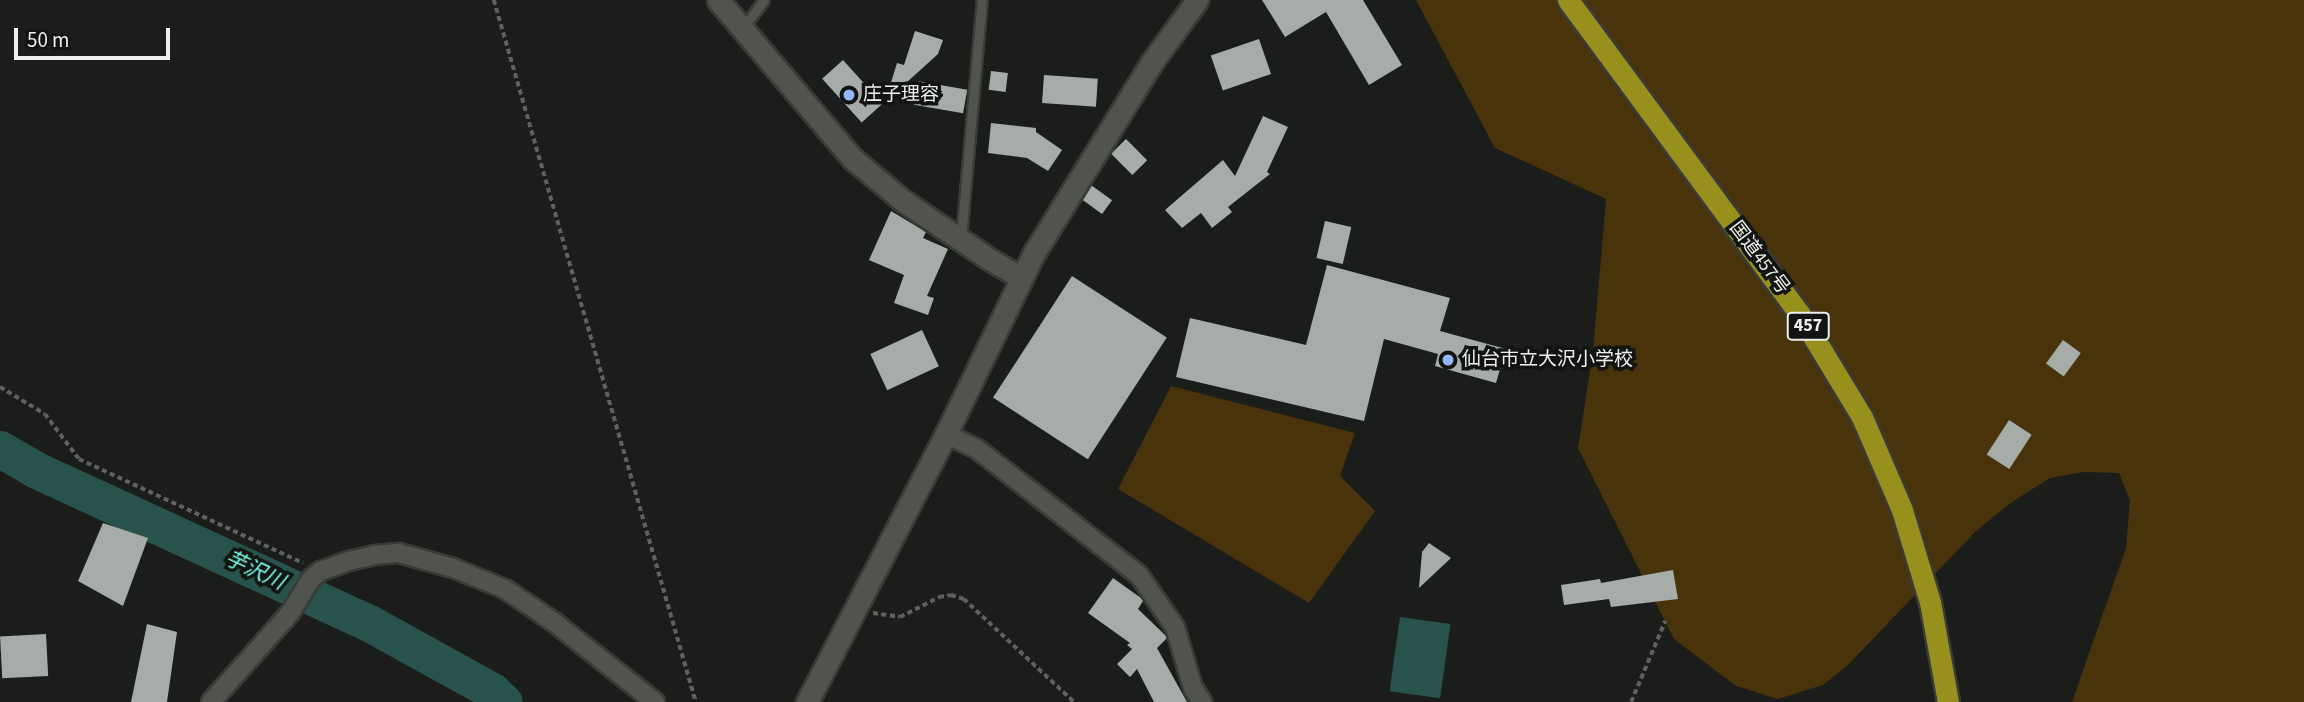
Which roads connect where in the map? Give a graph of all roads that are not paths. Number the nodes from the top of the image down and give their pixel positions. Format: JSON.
{"nodes":[{"id":1,"x":718,"y":0,"type":"edge"},
{"id":2,"x":764,"y":0,"type":"edge"},
{"id":3,"x":982,"y":0,"type":"edge"},
{"id":4,"x":1197,"y":0,"type":"edge"},
{"id":5,"x":1569,"y":0,"type":"edge"},
{"id":6,"x":742,"y":29,"type":"junction"},
{"id":7,"x":961,"y":240,"type":"junction"},
{"id":8,"x":1022,"y":278,"type":"junction"},
{"id":9,"x":946,"y":434,"type":"junction"},
{"id":10,"x":211,"y":702,"type":"edge"},
{"id":11,"x":655,"y":702,"type":"edge"},
{"id":12,"x":807,"y":702,"type":"edge"},
{"id":13,"x":1202,"y":702,"type":"edge"},
{"id":14,"x":1948,"y":702,"type":"edge"}],
"edges":[{"from":1,"to":6,"type":"street"},
{"from":2,"to":6,"type":"lane"},
{"from":3,"to":7,"type":"lane"},
{"from":4,"to":8,"type":"street"},
{"from":5,"to":14,"type":"highway","name":"国道457号","number":"457"},
{"from":6,"to":7,"type":"street"},
{"from":7,"to":8,"type":"street"},
{"from":8,"to":9,"type":"street"},
{"from":9,"to":12,"type":"street"},
{"from":9,"to":13,"type":"street"},
{"from":10,"to":11,"type":"street"}]}
